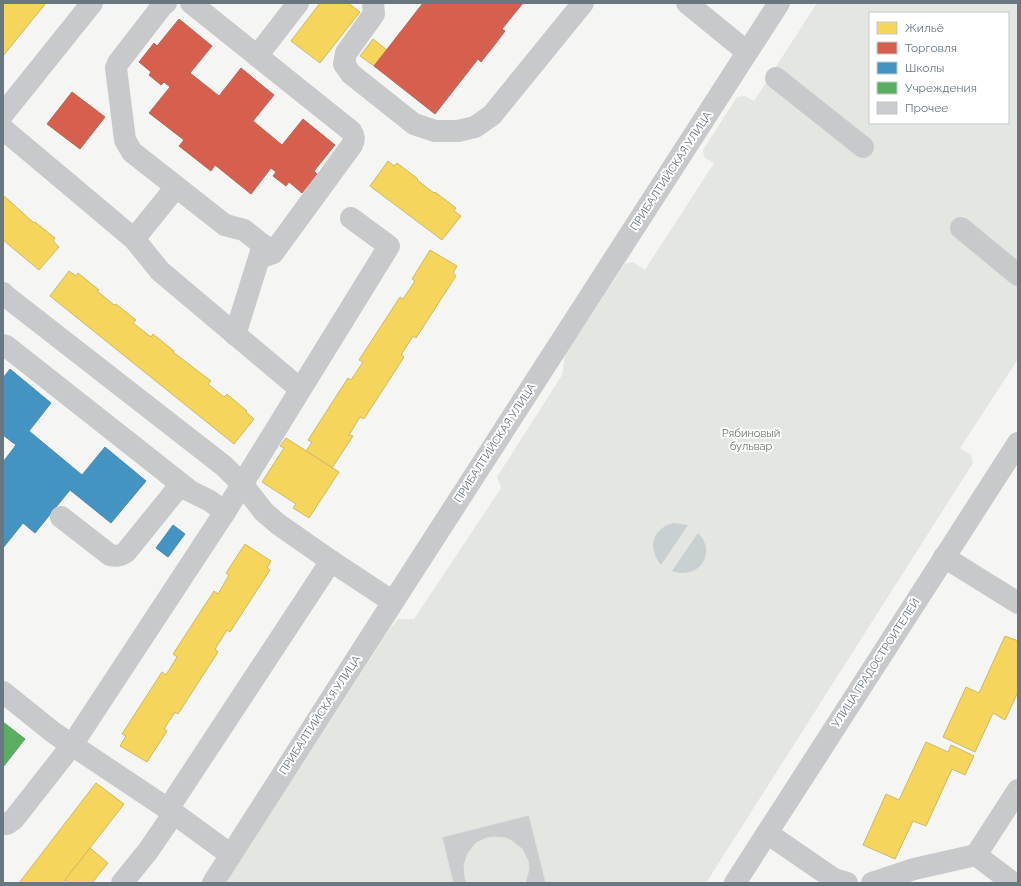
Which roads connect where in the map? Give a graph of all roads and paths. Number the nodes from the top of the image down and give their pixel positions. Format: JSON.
{"nodes":[{"id":1,"x":92,"y":3,"type":"edge"},
{"id":2,"x":166,"y":3,"type":"edge"},
{"id":3,"x":191,"y":3,"type":"edge"},
{"id":4,"x":298,"y":3,"type":"edge"},
{"id":5,"x":373,"y":3,"type":"edge"},
{"id":6,"x":583,"y":3,"type":"edge"},
{"id":7,"x":686,"y":3,"type":"edge"},
{"id":8,"x":779,"y":3,"type":"edge"},
{"id":9,"x":747,"y":52,"type":"junction"},
{"id":10,"x":257,"y":56,"type":"junction"},
{"id":11,"x":776,"y":78,"type":"dead end"},
{"id":12,"x":3,"y":114,"type":"edge"},
{"id":13,"x":3,"y":129,"type":"edge"},
{"id":14,"x":862,"y":147,"type":"dead end"},
{"id":15,"x":176,"y":188,"type":"junction"},
{"id":16,"x":351,"y":218,"type":"dead end"},
{"id":17,"x":961,"y":228,"type":"dead end"},
{"id":18,"x":134,"y":239,"type":"junction"},
{"id":19,"x":265,"y":252,"type":"junction"},
{"id":20,"x":1018,"y":275,"type":"edge"},
{"id":21,"x":5,"y":295,"type":"edge"},
{"id":22,"x":235,"y":335,"type":"junction"},
{"id":23,"x":3,"y":345,"type":"edge"},
{"id":24,"x":300,"y":390,"type":"junction"},
{"id":25,"x":1018,"y":443,"type":"edge"},
{"id":26,"x":181,"y":484,"type":"junction"},
{"id":27,"x":243,"y":484,"type":"junction"},
{"id":28,"x":226,"y":512,"type":"junction"},
{"id":29,"x":61,"y":517,"type":"dead end"},
{"id":30,"x":944,"y":556,"type":"junction"},
{"id":31,"x":331,"y":561,"type":"junction"},
{"id":32,"x":393,"y":602,"type":"junction"},
{"id":33,"x":1018,"y":603,"type":"edge"},
{"id":34,"x":3,"y":692,"type":"edge"},
{"id":35,"x":72,"y":745,"type":"junction"},
{"id":36,"x":1018,"y":790,"type":"edge"},
{"id":37,"x":171,"y":811,"type":"junction"},
{"id":38,"x":3,"y":824,"type":"edge"},
{"id":39,"x":767,"y":833,"type":"junction"},
{"id":40,"x":231,"y":855,"type":"junction"},
{"id":41,"x":976,"y":855,"type":"junction"},
{"id":42,"x":122,"y":883,"type":"edge"},
{"id":43,"x":213,"y":883,"type":"edge"},
{"id":44,"x":735,"y":883,"type":"edge"},
{"id":45,"x":848,"y":883,"type":"edge"},
{"id":46,"x":872,"y":883,"type":"edge"},
{"id":47,"x":1013,"y":883,"type":"edge"}],
"edges":[{"from":1,"to":12,"type":"street"},
{"from":2,"to":15,"type":"street"},
{"from":3,"to":10,"type":"street"},
{"from":4,"to":10,"type":"street"},
{"from":5,"to":6,"type":"street"},
{"from":7,"to":9,"type":"street"},
{"from":8,"to":9,"type":"street","name":"ПРИБАЛТИЙСКАЯ УЛИЦА"},
{"from":9,"to":32,"type":"street","name":"ПРИБАЛТИЙСКАЯ УЛИЦА"},
{"from":10,"to":19,"type":"street"},
{"from":11,"to":14,"type":"street"},
{"from":13,"to":18,"type":"street"},
{"from":15,"to":18,"type":"street"},
{"from":15,"to":19,"type":"street"},
{"from":16,"to":24,"type":"street"},
{"from":17,"to":20,"type":"street"},
{"from":18,"to":22,"type":"street"},
{"from":19,"to":22,"type":"street"},
{"from":21,"to":27,"type":"street"},
{"from":22,"to":24,"type":"street"},
{"from":23,"to":26,"type":"street"},
{"from":24,"to":27,"type":"street"},
{"from":25,"to":30,"type":"street","name":"УЛИЦА ГРАДОСТРОИТЕЛЕЙ"},
{"from":26,"to":28,"type":"street"},
{"from":26,"to":29,"type":"street"},
{"from":27,"to":28,"type":"street"},
{"from":27,"to":31,"type":"street"},
{"from":28,"to":35,"type":"street"},
{"from":30,"to":33,"type":"street"},
{"from":30,"to":39,"type":"street","name":"УЛИЦА ГРАДОСТРОИТЕЛЕЙ"},
{"from":31,"to":32,"type":"street"},
{"from":31,"to":37,"type":"street"},
{"from":32,"to":40,"type":"street","name":"ПРИБАЛТИЙСКАЯ УЛИЦА"},
{"from":34,"to":35,"type":"street"},
{"from":35,"to":37,"type":"street"},
{"from":35,"to":38,"type":"street"},
{"from":36,"to":41,"type":"street"},
{"from":37,"to":40,"type":"street"},
{"from":37,"to":42,"type":"street"},
{"from":39,"to":44,"type":"street","name":"УЛИЦА ГРАДОСТРОИТЕЛЕЙ"},
{"from":39,"to":45,"type":"street"},
{"from":40,"to":43,"type":"street","name":"ПРИБАЛТИЙСКАЯ УЛИЦА"},
{"from":41,"to":46,"type":"street"},
{"from":41,"to":47,"type":"street"}]}
